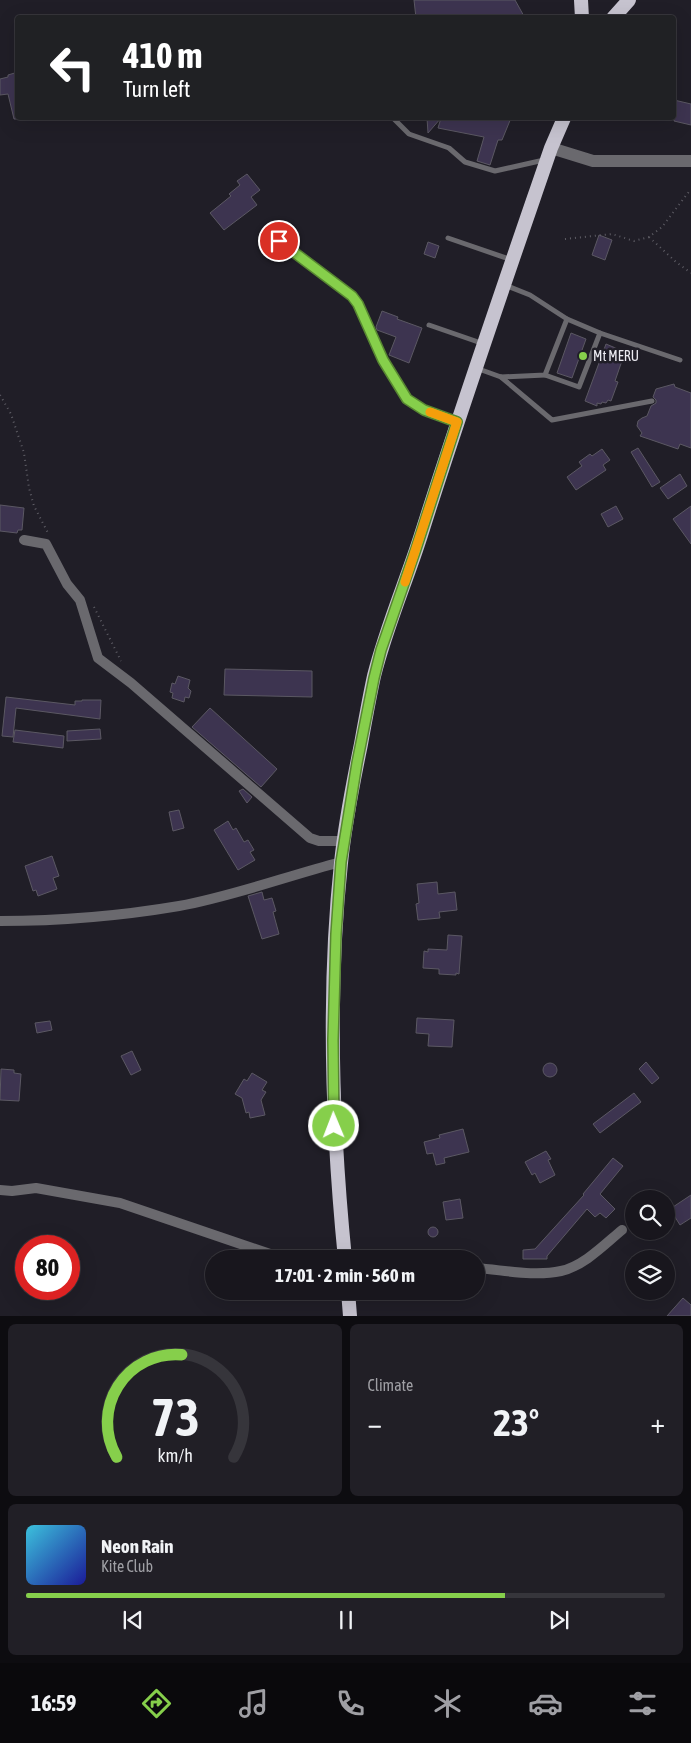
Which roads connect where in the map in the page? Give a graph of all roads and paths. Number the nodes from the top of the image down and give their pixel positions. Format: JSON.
{"nodes":[{"id":1,"x":581,"y":0,"type":"edge"},
{"id":2,"x":629,"y":0,"type":"edge"},
{"id":3,"x":582,"y":15,"type":"edge"},
{"id":4,"x":616,"y":15,"type":"edge"},
{"id":5,"x":395,"y":120,"type":"edge"},
{"id":6,"x":559,"y":120,"type":"edge"},
{"id":7,"x":563,"y":120,"type":"edge"},
{"id":8,"x":551,"y":148,"type":"junction"},
{"id":9,"x":691,"y":161,"type":"edge"},
{"id":10,"x":691,"y":189,"type":"edge"},
{"id":11,"x":649,"y":237,"type":"junction"},
{"id":12,"x":448,"y":238,"type":"dead end"},
{"id":13,"x":565,"y":239,"type":"dead end"},
{"id":14,"x":279,"y":241,"type":"dead end"},
{"id":15,"x":513,"y":260,"type":"junction"},
{"id":16,"x":691,"y":274,"type":"edge"},
{"id":17,"x":505,"y":285,"type":"junction"},
{"id":18,"x":567,"y":319,"type":"junction"},
{"id":19,"x":429,"y":326,"type":"dead end"},
{"id":20,"x":600,"y":333,"type":"junction"},
{"id":21,"x":484,"y":344,"type":"junction"},
{"id":22,"x":680,"y":360,"type":"dead end"},
{"id":23,"x":476,"y":368,"type":"junction"},
{"id":24,"x":546,"y":375,"type":"junction"},
{"id":25,"x":501,"y":376,"type":"junction"},
{"id":26,"x":0,"y":395,"type":"edge"},
{"id":27,"x":652,"y":401,"type":"dead end"},
{"id":28,"x":457,"y":422,"type":"junction"},
{"id":29,"x":24,"y":540,"type":"dead end"},
{"id":30,"x":52,"y":540,"type":"dead end"},
{"id":31,"x":94,"y":606,"type":"dead end"},
{"id":32,"x":122,"y":663,"type":"dead end"},
{"id":33,"x":344,"y":841,"type":"junction"},
{"id":34,"x":341,"y":862,"type":"junction"},
{"id":35,"x":0,"y":921,"type":"edge"},
{"id":36,"x":0,"y":1190,"type":"edge"},
{"id":37,"x":622,"y":1230,"type":"dead end"},
{"id":38,"x":258,"y":1250,"type":"edge"},
{"id":39,"x":344,"y":1250,"type":"edge"},
{"id":40,"x":485,"y":1269,"type":"edge"},
{"id":41,"x":349,"y":1300,"type":"edge"},
{"id":42,"x":350,"y":1316,"type":"edge"}],
"edges":[{"from":1,"to":3,"type":"highway"},
{"from":2,"to":4,"type":"highway"},
{"from":5,"to":8,"type":"lane"},
{"from":6,"to":8,"type":"highway"},
{"from":7,"to":8,"type":"highway"},
{"from":8,"to":9,"type":"street"},
{"from":8,"to":15,"type":"highway"},
{"from":10,"to":11,"type":"path"},
{"from":11,"to":13,"type":"path"},
{"from":11,"to":16,"type":"path"},
{"from":12,"to":15,"type":"lane"},
{"from":14,"to":28,"type":"street"},
{"from":15,"to":17,"type":"highway"},
{"from":17,"to":18,"type":"lane"},
{"from":17,"to":21,"type":"highway"},
{"from":18,"to":20,"type":"lane"},
{"from":18,"to":24,"type":"lane"},
{"from":19,"to":21,"type":"lane"},
{"from":20,"to":22,"type":"lane"},
{"from":20,"to":24,"type":"lane"},
{"from":21,"to":23,"type":"highway"},
{"from":23,"to":25,"type":"lane"},
{"from":23,"to":28,"type":"highway"},
{"from":24,"to":25,"type":"lane"},
{"from":25,"to":27,"type":"lane"},
{"from":26,"to":30,"type":"path"},
{"from":28,"to":33,"type":"highway"},
{"from":29,"to":33,"type":"street"},
{"from":31,"to":32,"type":"path"},
{"from":33,"to":34,"type":"highway"},
{"from":34,"to":35,"type":"street"},
{"from":34,"to":39,"type":"highway"},
{"from":36,"to":38,"type":"street"},
{"from":37,"to":40,"type":"street"},
{"from":41,"to":42,"type":"highway"}]}
